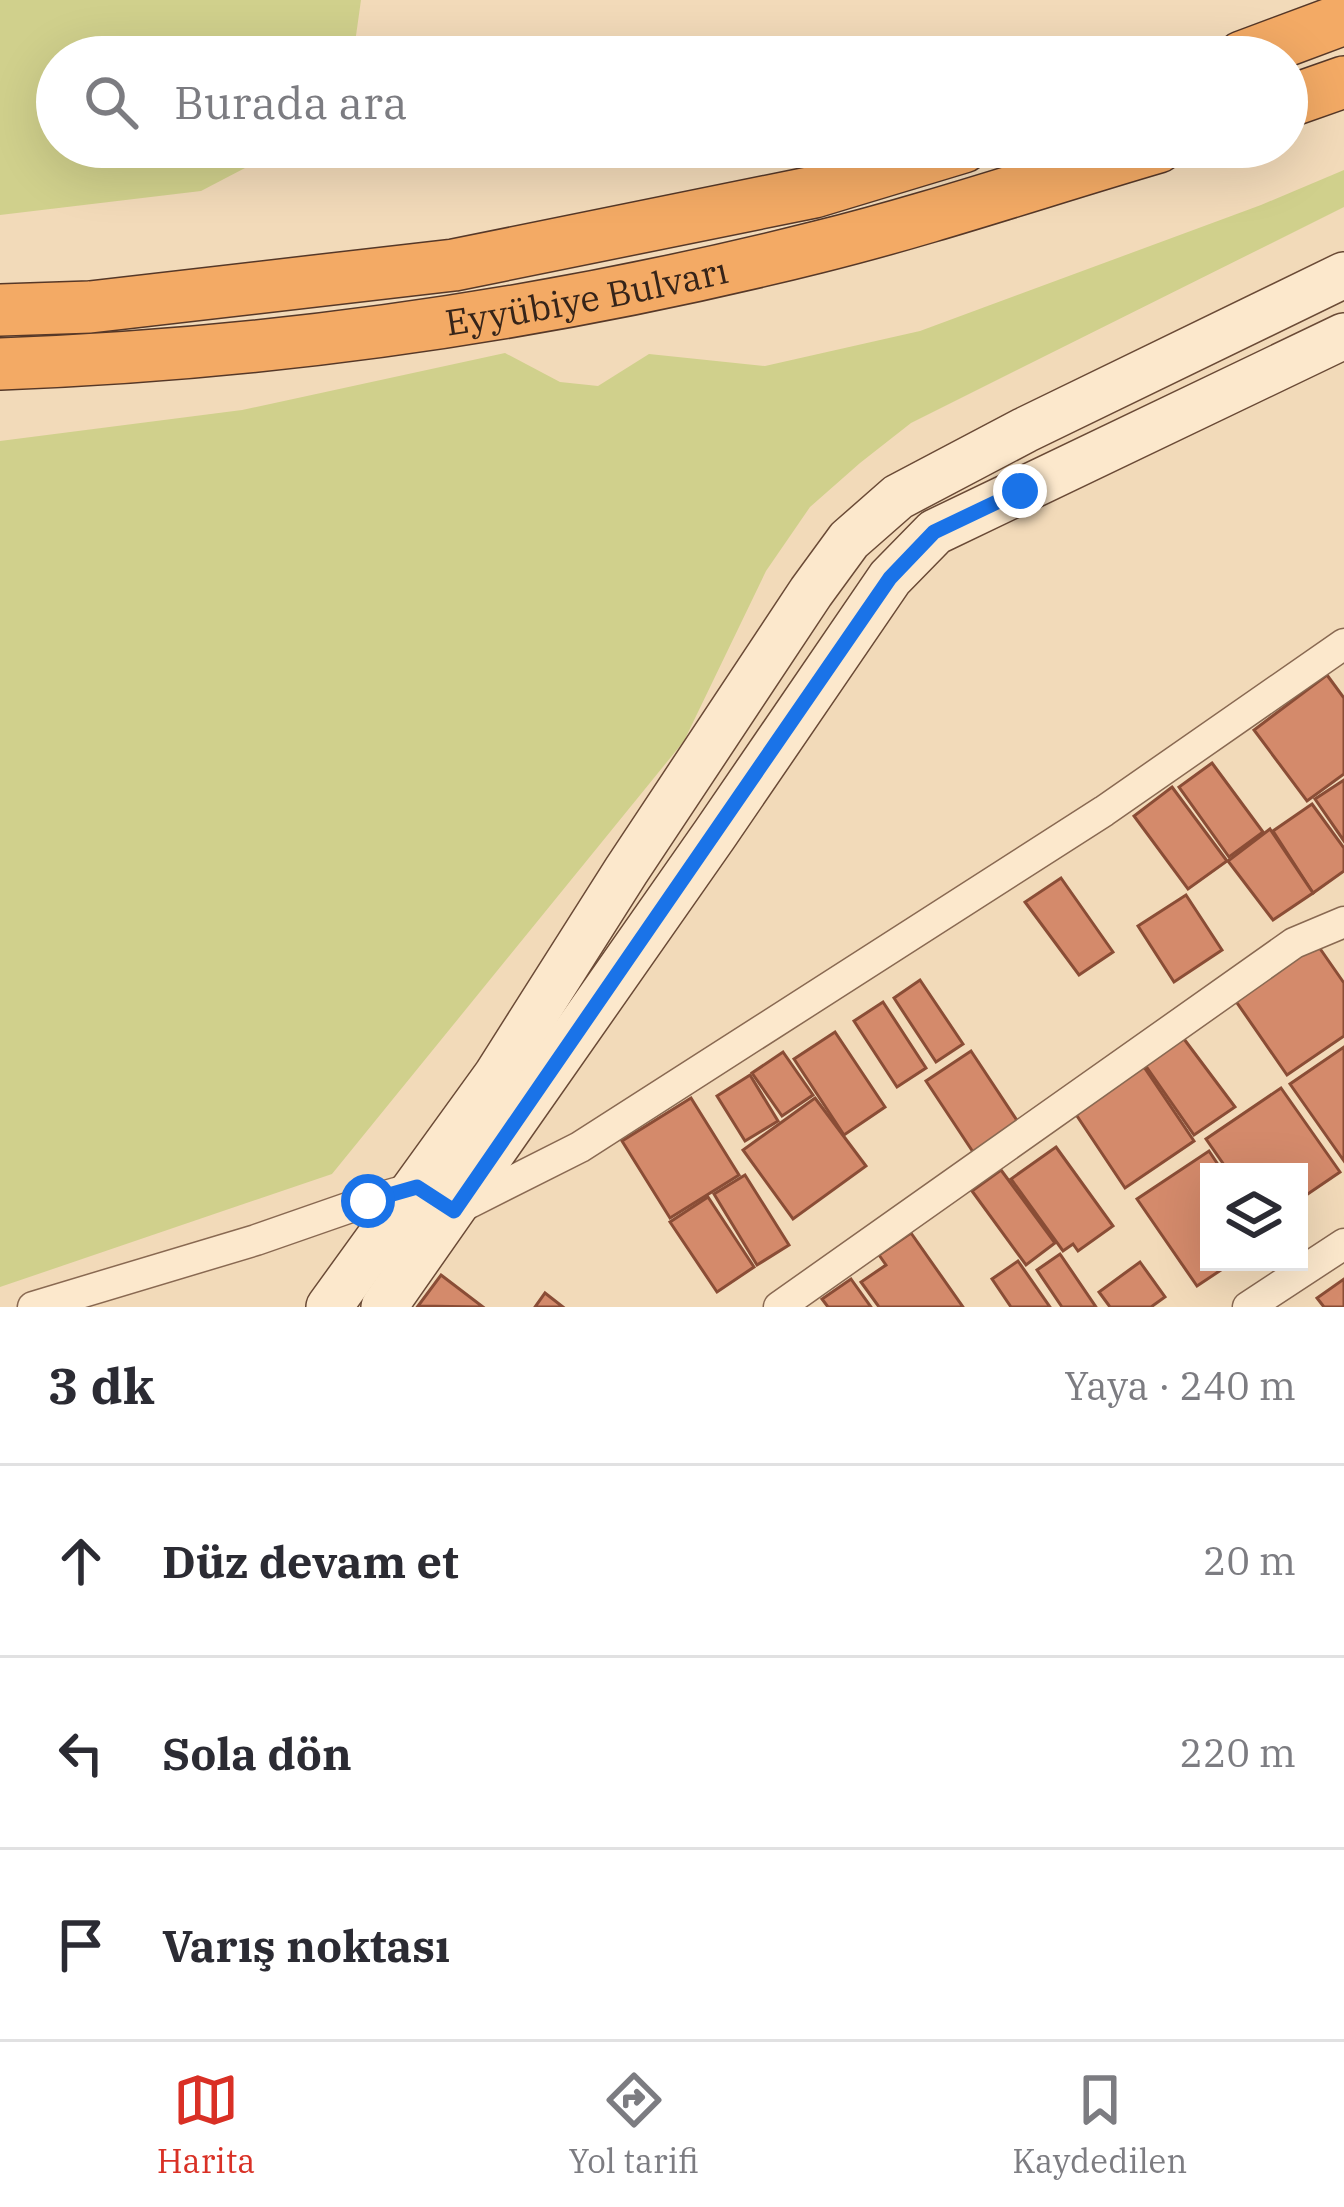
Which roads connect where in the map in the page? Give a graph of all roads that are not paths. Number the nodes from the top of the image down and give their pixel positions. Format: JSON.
{"nodes":[{"id":1,"x":1344,"y":19,"type":"edge"},
{"id":2,"x":1298,"y":36,"type":"edge"},
{"id":3,"x":1344,"y":82,"type":"edge"},
{"id":4,"x":1308,"y":95,"type":"edge"},
{"id":5,"x":893,"y":168,"type":"edge"},
{"id":6,"x":1087,"y":168,"type":"edge"},
{"id":7,"x":1344,"y":275,"type":"edge"},
{"id":8,"x":0,"y":310,"type":"edge"},
{"id":9,"x":1344,"y":336,"type":"edge"},
{"id":10,"x":0,"y":364,"type":"edge"},
{"id":11,"x":1344,"y":644,"type":"edge"},
{"id":12,"x":1344,"y":922,"type":"edge"},
{"id":13,"x":435,"y":1199,"type":"junction"},
{"id":14,"x":1344,"y":1244,"type":"edge"},
{"id":15,"x":33,"y":1307,"type":"edge"},
{"id":16,"x":329,"y":1307,"type":"edge"},
{"id":17,"x":384,"y":1307,"type":"edge"},
{"id":18,"x":778,"y":1307,"type":"edge"},
{"id":19,"x":1248,"y":1307,"type":"edge"}],
"edges":[{"from":1,"to":2,"type":"highway"},
{"from":3,"to":4,"type":"highway"},
{"from":5,"to":8,"type":"highway","name":"Eyyübiye Bulvarı"},
{"from":6,"to":10,"type":"highway","name":"Eyyübiye Bulvarı"},
{"from":7,"to":13,"type":"main road"},
{"from":9,"to":13,"type":"main road"},
{"from":11,"to":13,"type":"street"},
{"from":12,"to":18,"type":"street"},
{"from":13,"to":15,"type":"street"},
{"from":13,"to":16,"type":"main road"},
{"from":13,"to":17,"type":"main road"},
{"from":14,"to":19,"type":"street"}]}
